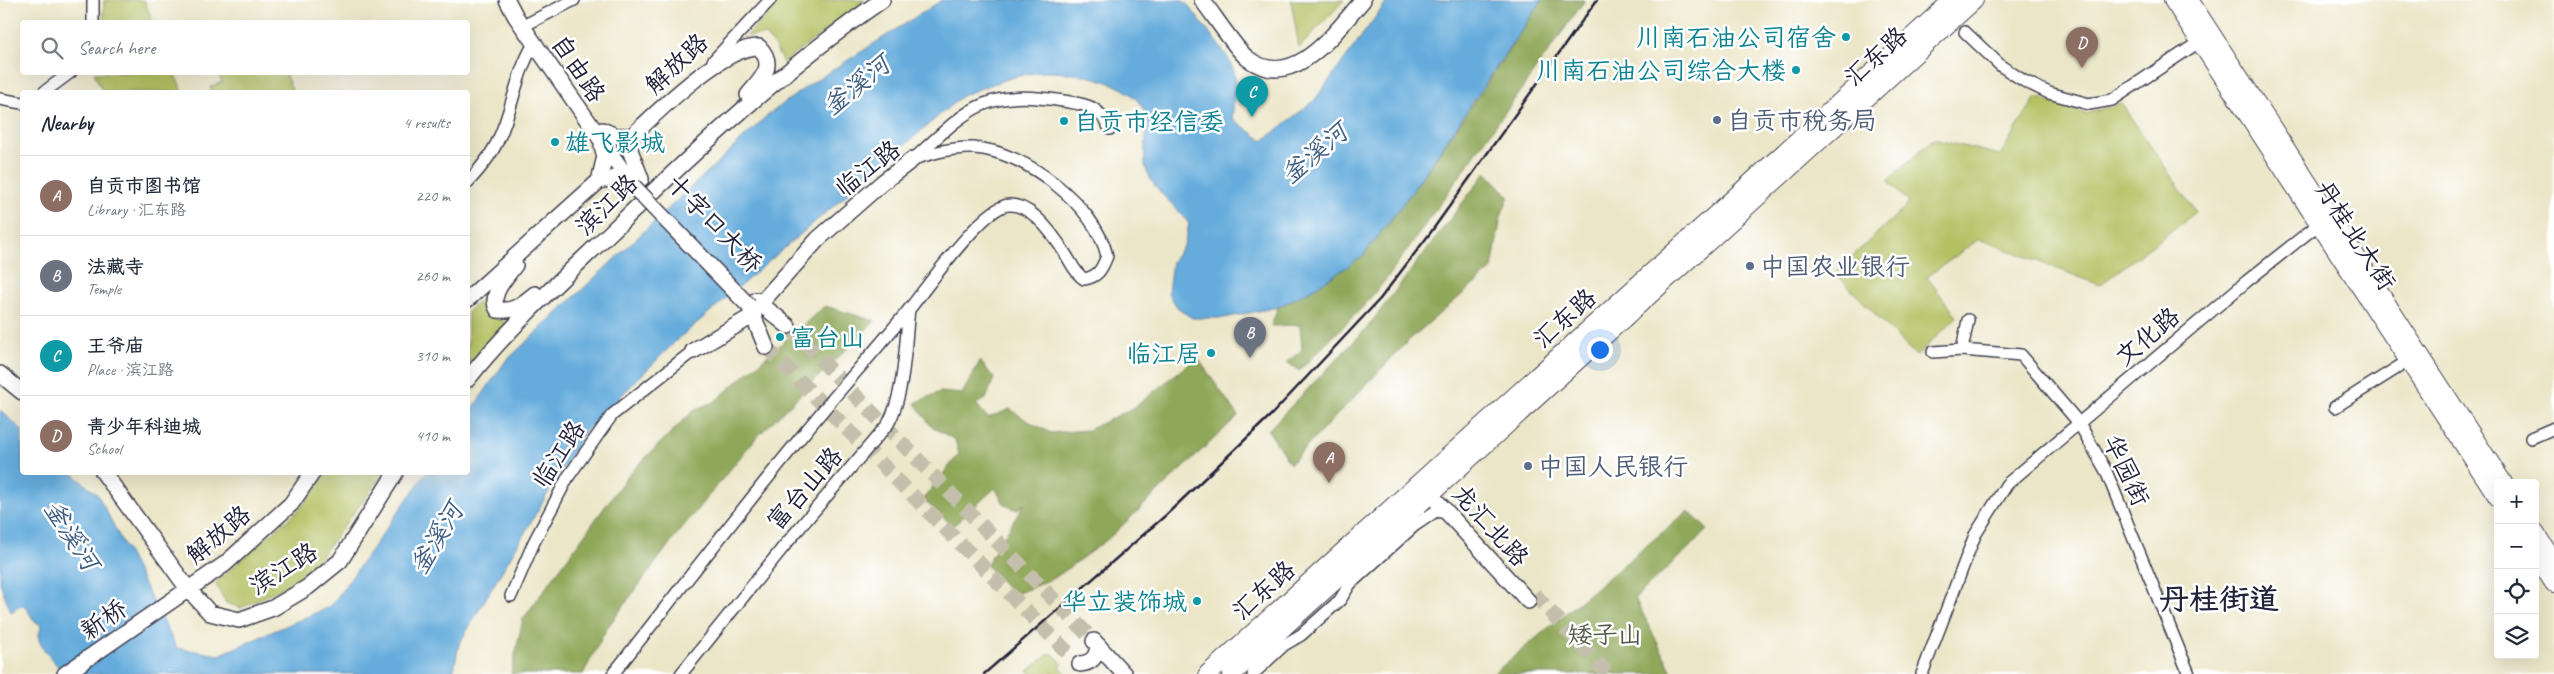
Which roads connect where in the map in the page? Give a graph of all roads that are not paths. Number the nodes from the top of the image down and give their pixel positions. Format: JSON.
{"nodes":[{"id":1,"x":93,"y":0,"type":"edge"},
{"id":2,"x":507,"y":0,"type":"edge"},
{"id":3,"x":516,"y":0,"type":"edge"},
{"id":4,"x":574,"y":0,"type":"edge"},
{"id":5,"x":770,"y":0,"type":"edge"},
{"id":6,"x":882,"y":0,"type":"edge"},
{"id":7,"x":1202,"y":0,"type":"edge"},
{"id":8,"x":1211,"y":0,"type":"edge"},
{"id":9,"x":1354,"y":0,"type":"edge"},
{"id":10,"x":1363,"y":0,"type":"edge"},
{"id":11,"x":1953,"y":0,"type":"edge"},
{"id":12,"x":1974,"y":0,"type":"edge"},
{"id":13,"x":2173,"y":0,"type":"edge"},
{"id":14,"x":2189,"y":0,"type":"edge"},
{"id":15,"x":93,"y":20,"type":"edge"},
{"id":16,"x":529,"y":23,"type":"junction"},
{"id":17,"x":1965,"y":32,"type":"dead end"},
{"id":18,"x":2199,"y":42,"type":"junction"},
{"id":19,"x":534,"y":44,"type":"junction"},
{"id":20,"x":68,"y":75,"type":"edge"},
{"id":21,"x":684,"y":88,"type":"junction"},
{"id":22,"x":47,"y":90,"type":"edge"},
{"id":23,"x":0,"y":98,"type":"edge"},
{"id":24,"x":20,"y":102,"type":"edge"},
{"id":25,"x":729,"y":122,"type":"junction"},
{"id":26,"x":1110,"y":129,"type":"dead end"},
{"id":27,"x":601,"y":136,"type":"junction"},
{"id":28,"x":632,"y":136,"type":"junction"},
{"id":29,"x":914,"y":159,"type":"junction"},
{"id":30,"x":470,"y":180,"type":"edge"},
{"id":31,"x":599,"y":181,"type":"junction"},
{"id":32,"x":637,"y":183,"type":"junction"},
{"id":33,"x":2319,"y":224,"type":"junction"},
{"id":34,"x":530,"y":244,"type":"junction"},
{"id":35,"x":572,"y":270,"type":"junction"},
{"id":36,"x":470,"y":297,"type":"edge"},
{"id":37,"x":755,"y":306,"type":"junction"},
{"id":38,"x":909,"y":308,"type":"junction"},
{"id":39,"x":1968,"y":320,"type":"dead end"},
{"id":40,"x":788,"y":326,"type":"tunnel mouth"},
{"id":41,"x":766,"y":347,"type":"tunnel mouth"},
{"id":42,"x":1962,"y":350,"type":"junction"},
{"id":43,"x":693,"y":351,"type":"joint"},
{"id":44,"x":1933,"y":352,"type":"dead end"},
{"id":45,"x":2408,"y":361,"type":"junction"},
{"id":46,"x":0,"y":374,"type":"edge"},
{"id":47,"x":470,"y":376,"type":"edge"},
{"id":48,"x":20,"y":390,"type":"edge"},
{"id":49,"x":2335,"y":407,"type":"dead end"},
{"id":50,"x":2079,"y":423,"type":"junction"},
{"id":51,"x":2554,"y":428,"type":"edge"},
{"id":52,"x":2531,"y":438,"type":"dead end"},
{"id":53,"x":105,"y":475,"type":"edge"},
{"id":54,"x":310,"y":475,"type":"edge"},
{"id":55,"x":394,"y":475,"type":"edge"},
{"id":56,"x":2500,"y":479,"type":"edge"},
{"id":57,"x":1428,"y":484,"type":"junction"},
{"id":58,"x":2494,"y":491,"type":"edge"},
{"id":59,"x":1448,"y":513,"type":"junction"},
{"id":60,"x":2539,"y":538,"type":"edge"},
{"id":61,"x":2539,"y":560,"type":"edge"},
{"id":62,"x":2554,"y":562,"type":"edge"},
{"id":63,"x":2554,"y":583,"type":"edge"},
{"id":64,"x":188,"y":589,"type":"junction"},
{"id":65,"x":511,"y":596,"type":"dead end"},
{"id":66,"x":168,"y":604,"type":"joint"},
{"id":67,"x":65,"y":674,"type":"edge"},
{"id":68,"x":613,"y":674,"type":"edge"},
{"id":69,"x":681,"y":674,"type":"edge"},
{"id":70,"x":1095,"y":674,"type":"edge"},
{"id":71,"x":1124,"y":674,"type":"edge"},
{"id":72,"x":1208,"y":674,"type":"edge"},
{"id":73,"x":1232,"y":674,"type":"edge"},
{"id":74,"x":1253,"y":674,"type":"edge"},
{"id":75,"x":1922,"y":674,"type":"edge"},
{"id":76,"x":2188,"y":674,"type":"edge"}],
"edges":[{"from":1,"to":15,"type":"street"},
{"from":2,"to":19,"type":"main road","name":"自由路"},
{"from":3,"to":16,"type":"main road","name":"自由路"},
{"from":4,"to":16,"type":"street"},
{"from":5,"to":21,"type":"street","name":"解放路"},
{"from":6,"to":25,"type":"main road","name":"滨江路"},
{"from":7,"to":10,"type":"main road"},
{"from":8,"to":9,"type":"main road"},
{"from":11,"to":57,"type":"main road","name":"汇东路"},
{"from":12,"to":57,"type":"main road","name":"汇东路"},
{"from":13,"to":18,"type":"main road","name":"丹桂北大街"},
{"from":14,"to":56,"type":"main road","name":"丹桂北大街"},
{"from":16,"to":27,"type":"main road","name":"自由路"},
{"from":17,"to":18,"type":"street"},
{"from":18,"to":33,"type":"main road","name":"丹桂北大街"},
{"from":19,"to":27,"type":"main road","name":"自由路"},
{"from":19,"to":30,"type":"street"},
{"from":20,"to":22,"type":"street"},
{"from":21,"to":25,"type":"main road"},
{"from":21,"to":28,"type":"main road","name":"解放路"},
{"from":23,"to":24,"type":"street"},
{"from":25,"to":35,"type":"main road","name":"滨江路"},
{"from":26,"to":29,"type":"street"},
{"from":27,"to":28,"type":"main road"},
{"from":27,"to":31,"type":"main road"},
{"from":27,"to":32,"type":"main road","name":"自由路"},
{"from":28,"to":32,"type":"main road"},
{"from":29,"to":37,"type":"main road","name":"临江路"},
{"from":29,"to":38,"type":"street","name":"临江路"},
{"from":31,"to":32,"type":"main road"},
{"from":31,"to":34,"type":"main road"},
{"from":32,"to":37,"type":"main road","name":"十字口大桥","bridge":true},
{"from":33,"to":45,"type":"main road","name":"丹桂北大街"},
{"from":33,"to":50,"type":"street","name":"文化路"},
{"from":34,"to":35,"type":"main road"},
{"from":34,"to":36,"type":"main road"},
{"from":35,"to":47,"type":"main road","name":"滨江路"},
{"from":37,"to":40,"type":"main road","name":"十字口大桥"},
{"from":37,"to":41,"type":"main road"},
{"from":37,"to":43,"type":"main road","name":"临江路"},
{"from":38,"to":68,"type":"street"},
{"from":38,"to":69,"type":"street","name":"富台山路"},
{"from":39,"to":42,"type":"street"},
{"from":42,"to":44,"type":"street","name":"华园街"},
{"from":42,"to":50,"type":"street","name":"华园街"},
{"from":43,"to":65,"type":"street","name":"临江路"},
{"from":45,"to":49,"type":"street"},
{"from":45,"to":58,"type":"main road","name":"丹桂北大街"},
{"from":46,"to":48,"type":"main road"},
{"from":50,"to":75,"type":"street","name":"文化路"},
{"from":50,"to":76,"type":"street","name":"华园街"},
{"from":51,"to":52,"type":"street"},
{"from":53,"to":64,"type":"main road","name":"滨江路"},
{"from":54,"to":64,"type":"main road","name":"解放路"},
{"from":55,"to":64,"type":"main road","name":"滨江路"},
{"from":57,"to":59,"type":"main road","name":"龙汇北路"},
{"from":57,"to":59,"type":"main road","name":"龙汇北路"},
{"from":57,"to":72,"type":"main road","name":"汇东路"},
{"from":57,"to":73,"type":"main road","name":"汇东路"},
{"from":59,"to":74,"type":"street"},
{"from":60,"to":62,"type":"main road"},
{"from":61,"to":63,"type":"main road"},
{"from":64,"to":66,"type":"main road","name":"解放路"},
{"from":66,"to":67,"type":"main road","name":"新桥"},
{"from":70,"to":71,"type":"main road"}]}
